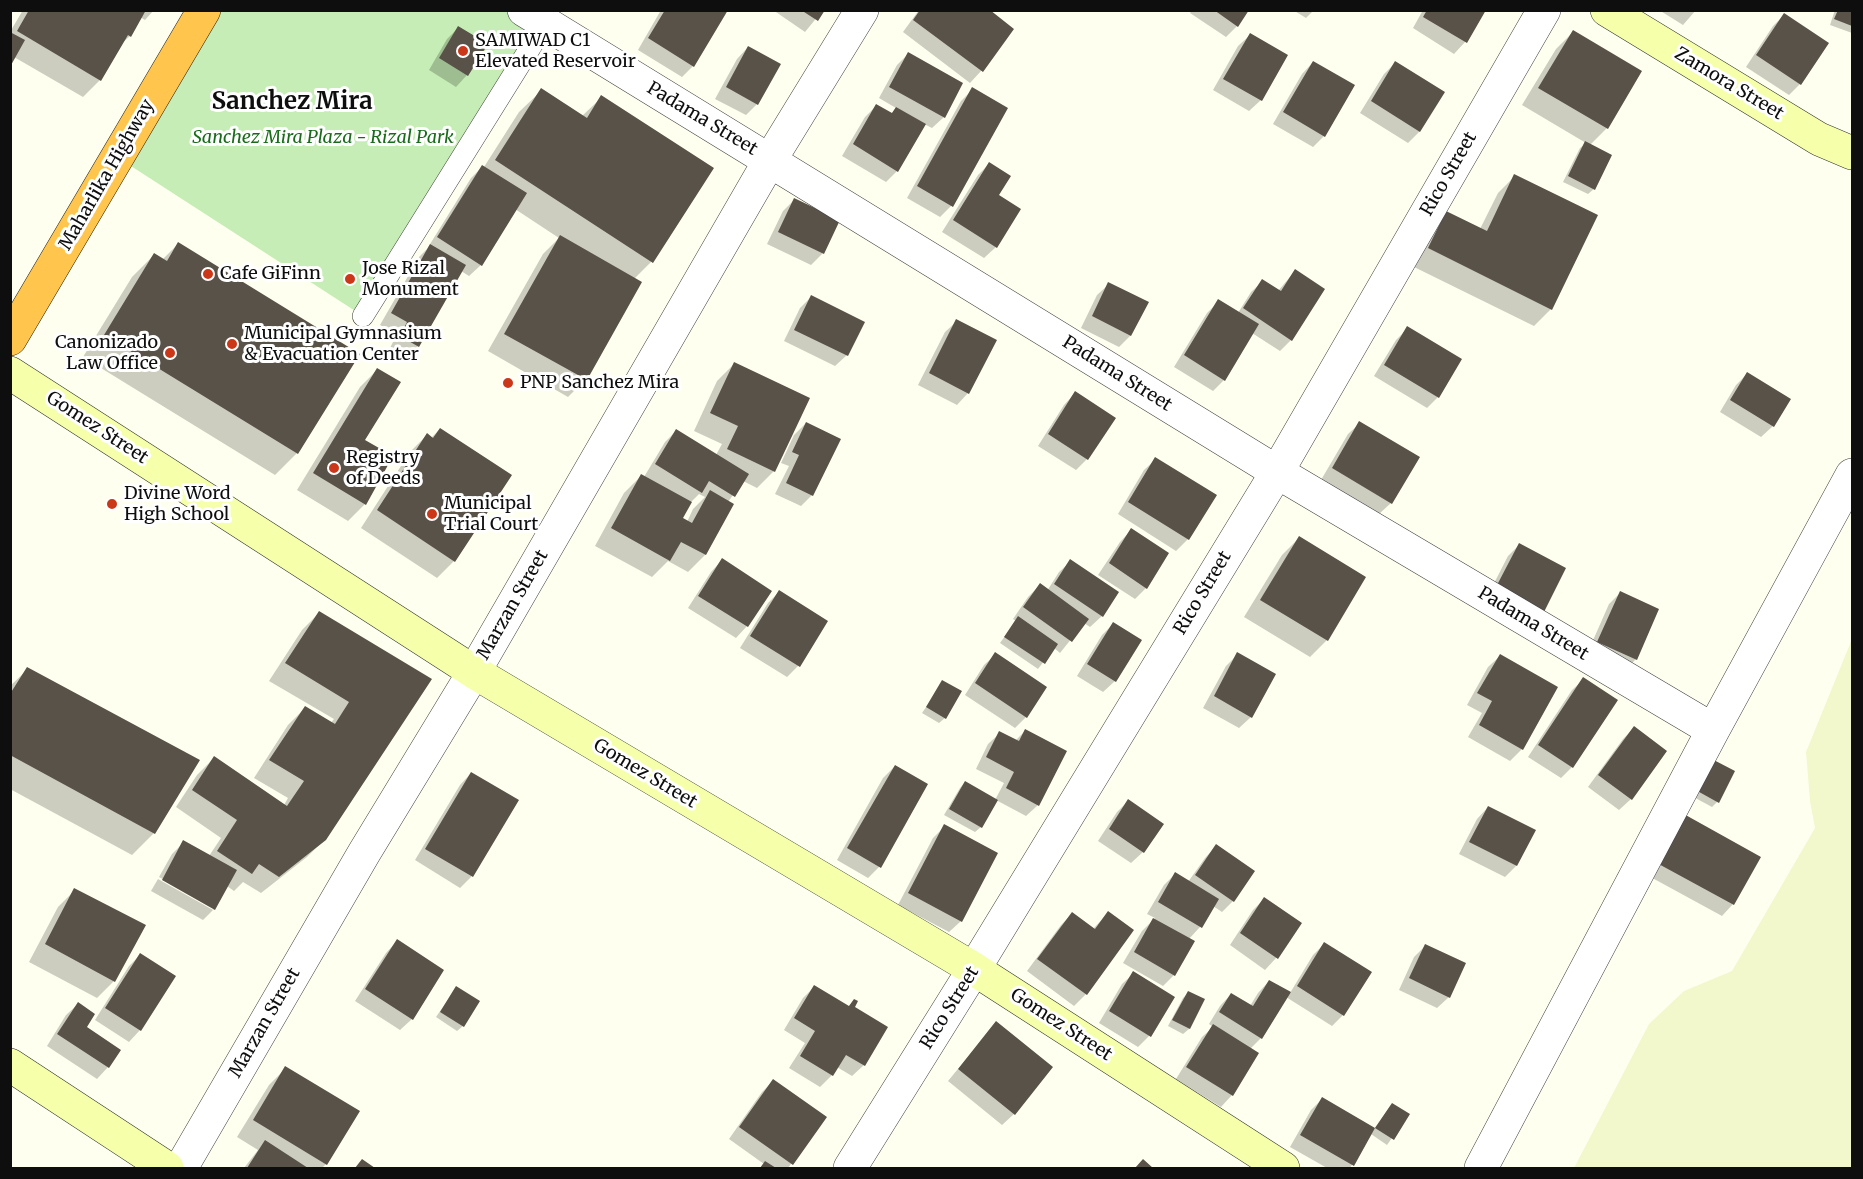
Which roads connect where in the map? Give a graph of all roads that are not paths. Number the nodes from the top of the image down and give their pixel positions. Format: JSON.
{"nodes":[{"id":1,"x":204,"y":10,"type":"edge"},
{"id":2,"x":862,"y":10,"type":"edge"},
{"id":3,"x":1544,"y":10,"type":"edge"},
{"id":4,"x":1607,"y":10,"type":"edge"},
{"id":5,"x":535,"y":17,"type":"edge"},
{"id":6,"x":1852,"y":153,"type":"edge"},
{"id":7,"x":770,"y":160,"type":"junction"},
{"id":8,"x":363,"y":316,"type":"dead end"},
{"id":9,"x":10,"y":339,"type":"edge"},
{"id":10,"x":10,"y":373,"type":"edge"},
{"id":11,"x":1276,"y":472,"type":"junction"},
{"id":12,"x":1852,"y":475,"type":"edge"},
{"id":13,"x":474,"y":672,"type":"junction"},
{"id":14,"x":1713,"y":730,"type":"junction"},
{"id":15,"x":974,"y":969,"type":"junction"},
{"id":16,"x":10,"y":1065,"type":"edge"},
{"id":17,"x":167,"y":1168,"type":"edge"},
{"id":18,"x":181,"y":1168,"type":"edge"},
{"id":19,"x":850,"y":1168,"type":"edge"},
{"id":20,"x":1283,"y":1168,"type":"edge"},
{"id":21,"x":1480,"y":1168,"type":"edge"}],
"edges":[{"from":1,"to":9,"type":"highway","name":"Maharlika Highway"},
{"from":2,"to":7,"type":"street","name":"Marzan Street"},
{"from":3,"to":11,"type":"street","name":"Rico Street"},
{"from":4,"to":6,"type":"main road","name":"Zamora Street"},
{"from":5,"to":7,"type":"street","name":"Padama Street"},
{"from":5,"to":8,"type":"lane"},
{"from":7,"to":11,"type":"street","name":"Padama Street"},
{"from":7,"to":13,"type":"street","name":"Marzan Street"},
{"from":10,"to":13,"type":"main road","name":"Gomez Street"},
{"from":11,"to":14,"type":"street","name":"Padama Street"},
{"from":11,"to":15,"type":"street","name":"Rico Street"},
{"from":12,"to":14,"type":"street"},
{"from":13,"to":15,"type":"main road","name":"Gomez Street"},
{"from":13,"to":18,"type":"street","name":"Marzan Street"},
{"from":14,"to":21,"type":"street"},
{"from":15,"to":19,"type":"street","name":"Rico Street"},
{"from":15,"to":20,"type":"main road","name":"Gomez Street"},
{"from":16,"to":17,"type":"main road"}]}
